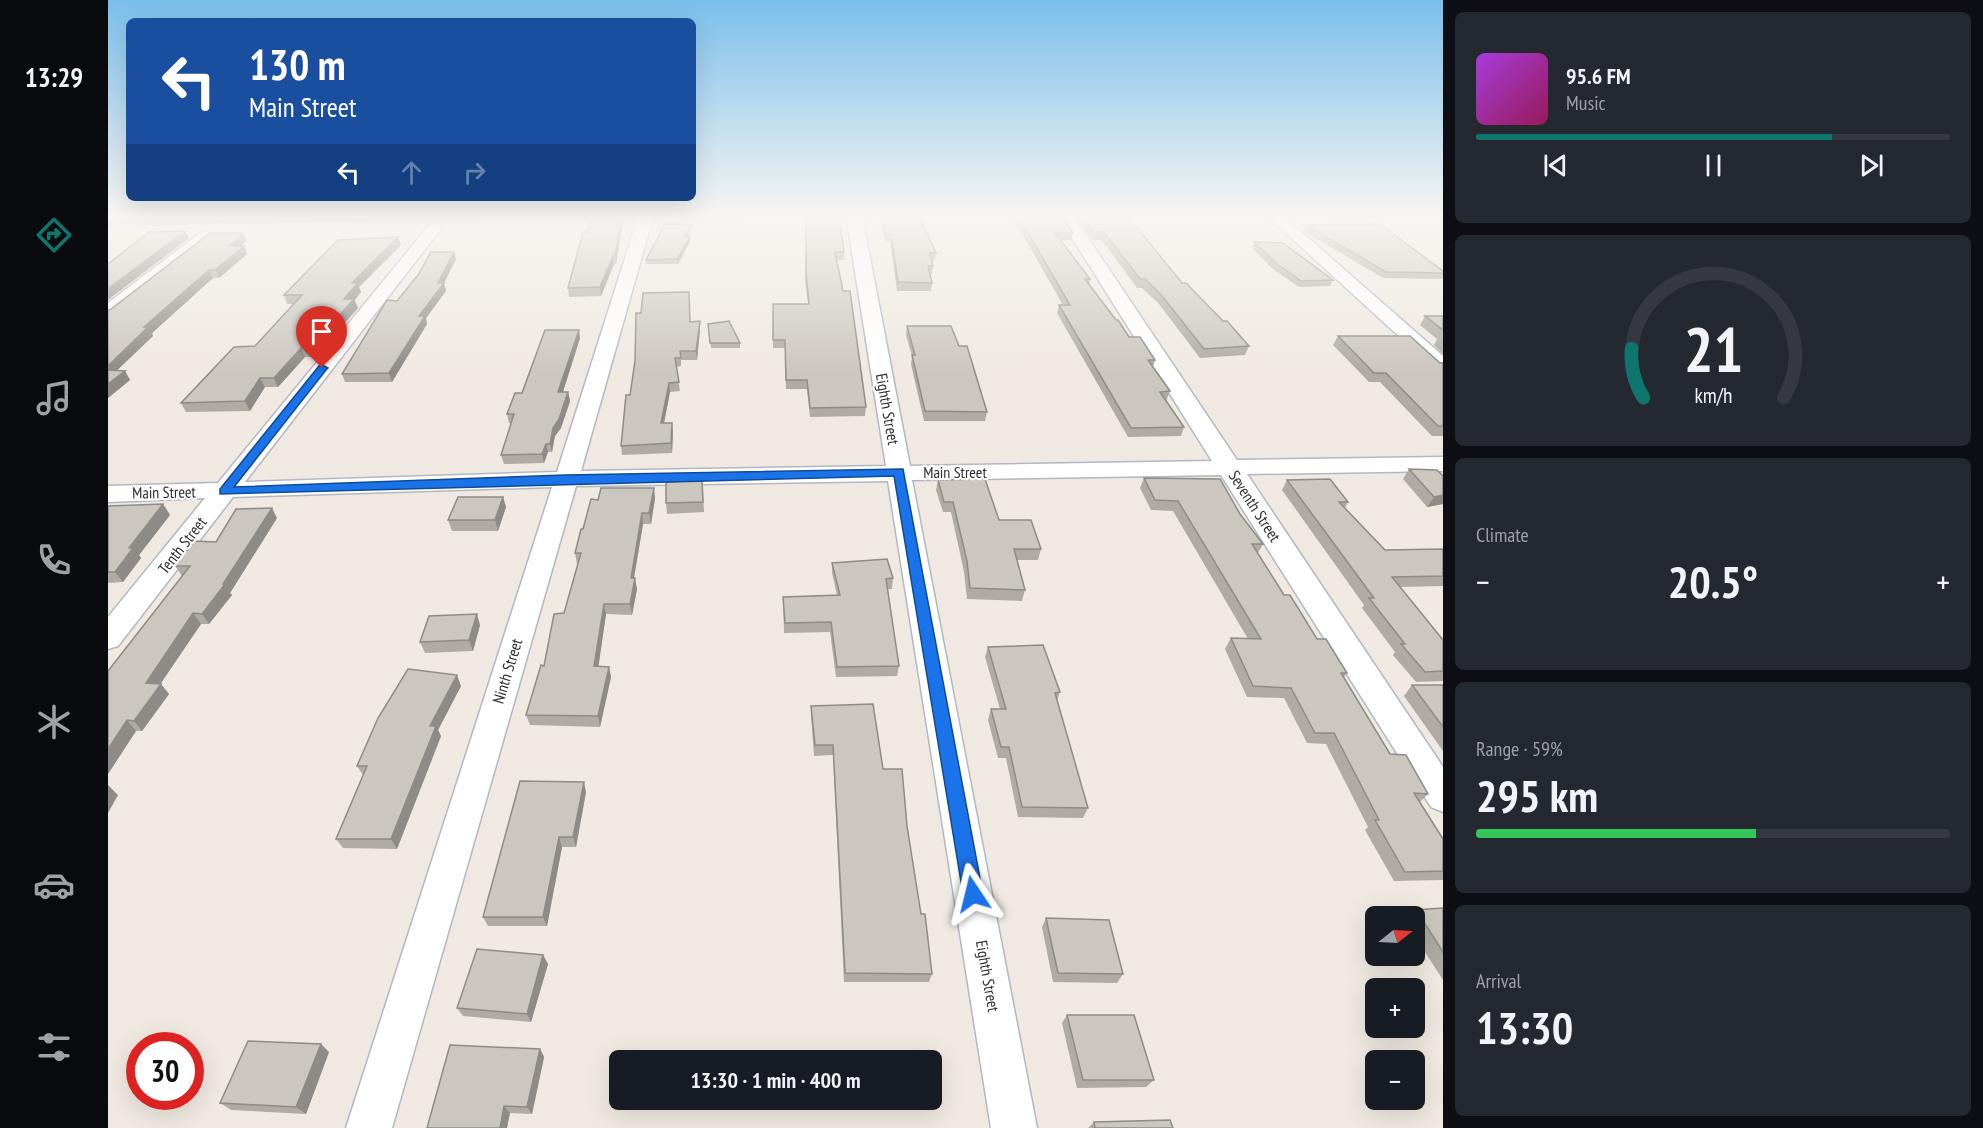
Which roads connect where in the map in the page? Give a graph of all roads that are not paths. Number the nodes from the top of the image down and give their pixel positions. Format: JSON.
{"nodes":[{"id":1,"x":166,"y":267,"type":"edge"},
{"id":2,"x":403,"y":267,"type":"edge"},
{"id":3,"x":631,"y":267,"type":"edge"},
{"id":4,"x":863,"y":267,"type":"edge"},
{"id":5,"x":1099,"y":267,"type":"edge"},
{"id":6,"x":1331,"y":267,"type":"edge"},
{"id":7,"x":108,"y":312,"type":"edge"},
{"id":8,"x":1443,"y":366,"type":"edge"},
{"id":9,"x":1443,"y":464,"type":"edge"},
{"id":10,"x":1231,"y":469,"type":"junction"},
{"id":11,"x":899,"y":472,"type":"junction"},
{"id":12,"x":565,"y":479,"type":"junction"},
{"id":13,"x":224,"y":491,"type":"junction"},
{"id":14,"x":108,"y":494,"type":"edge"},
{"id":15,"x":108,"y":638,"type":"edge"},
{"id":16,"x":1443,"y":796,"type":"edge"},
{"id":17,"x":369,"y":1128,"type":"edge"},
{"id":18,"x":1014,"y":1128,"type":"edge"}],
"edges":[{"from":1,"to":7,"type":"street"},
{"from":2,"to":13,"type":"street","name":"Tenth Street"},
{"from":3,"to":12,"type":"street","name":"Ninth Street"},
{"from":4,"to":11,"type":"street","name":"Eighth Street"},
{"from":5,"to":10,"type":"street","name":"Seventh Street"},
{"from":6,"to":8,"type":"street"},
{"from":9,"to":10,"type":"street","name":"Main Street"},
{"from":10,"to":11,"type":"street","name":"Main Street"},
{"from":10,"to":16,"type":"street","name":"Seventh Street"},
{"from":11,"to":12,"type":"street","name":"Main Street"},
{"from":11,"to":18,"type":"street","name":"Eighth Street"},
{"from":12,"to":13,"type":"street","name":"Main Street"},
{"from":12,"to":17,"type":"street","name":"Ninth Street"},
{"from":13,"to":14,"type":"street","name":"Main Street"},
{"from":13,"to":15,"type":"street","name":"Tenth Street"}]}
